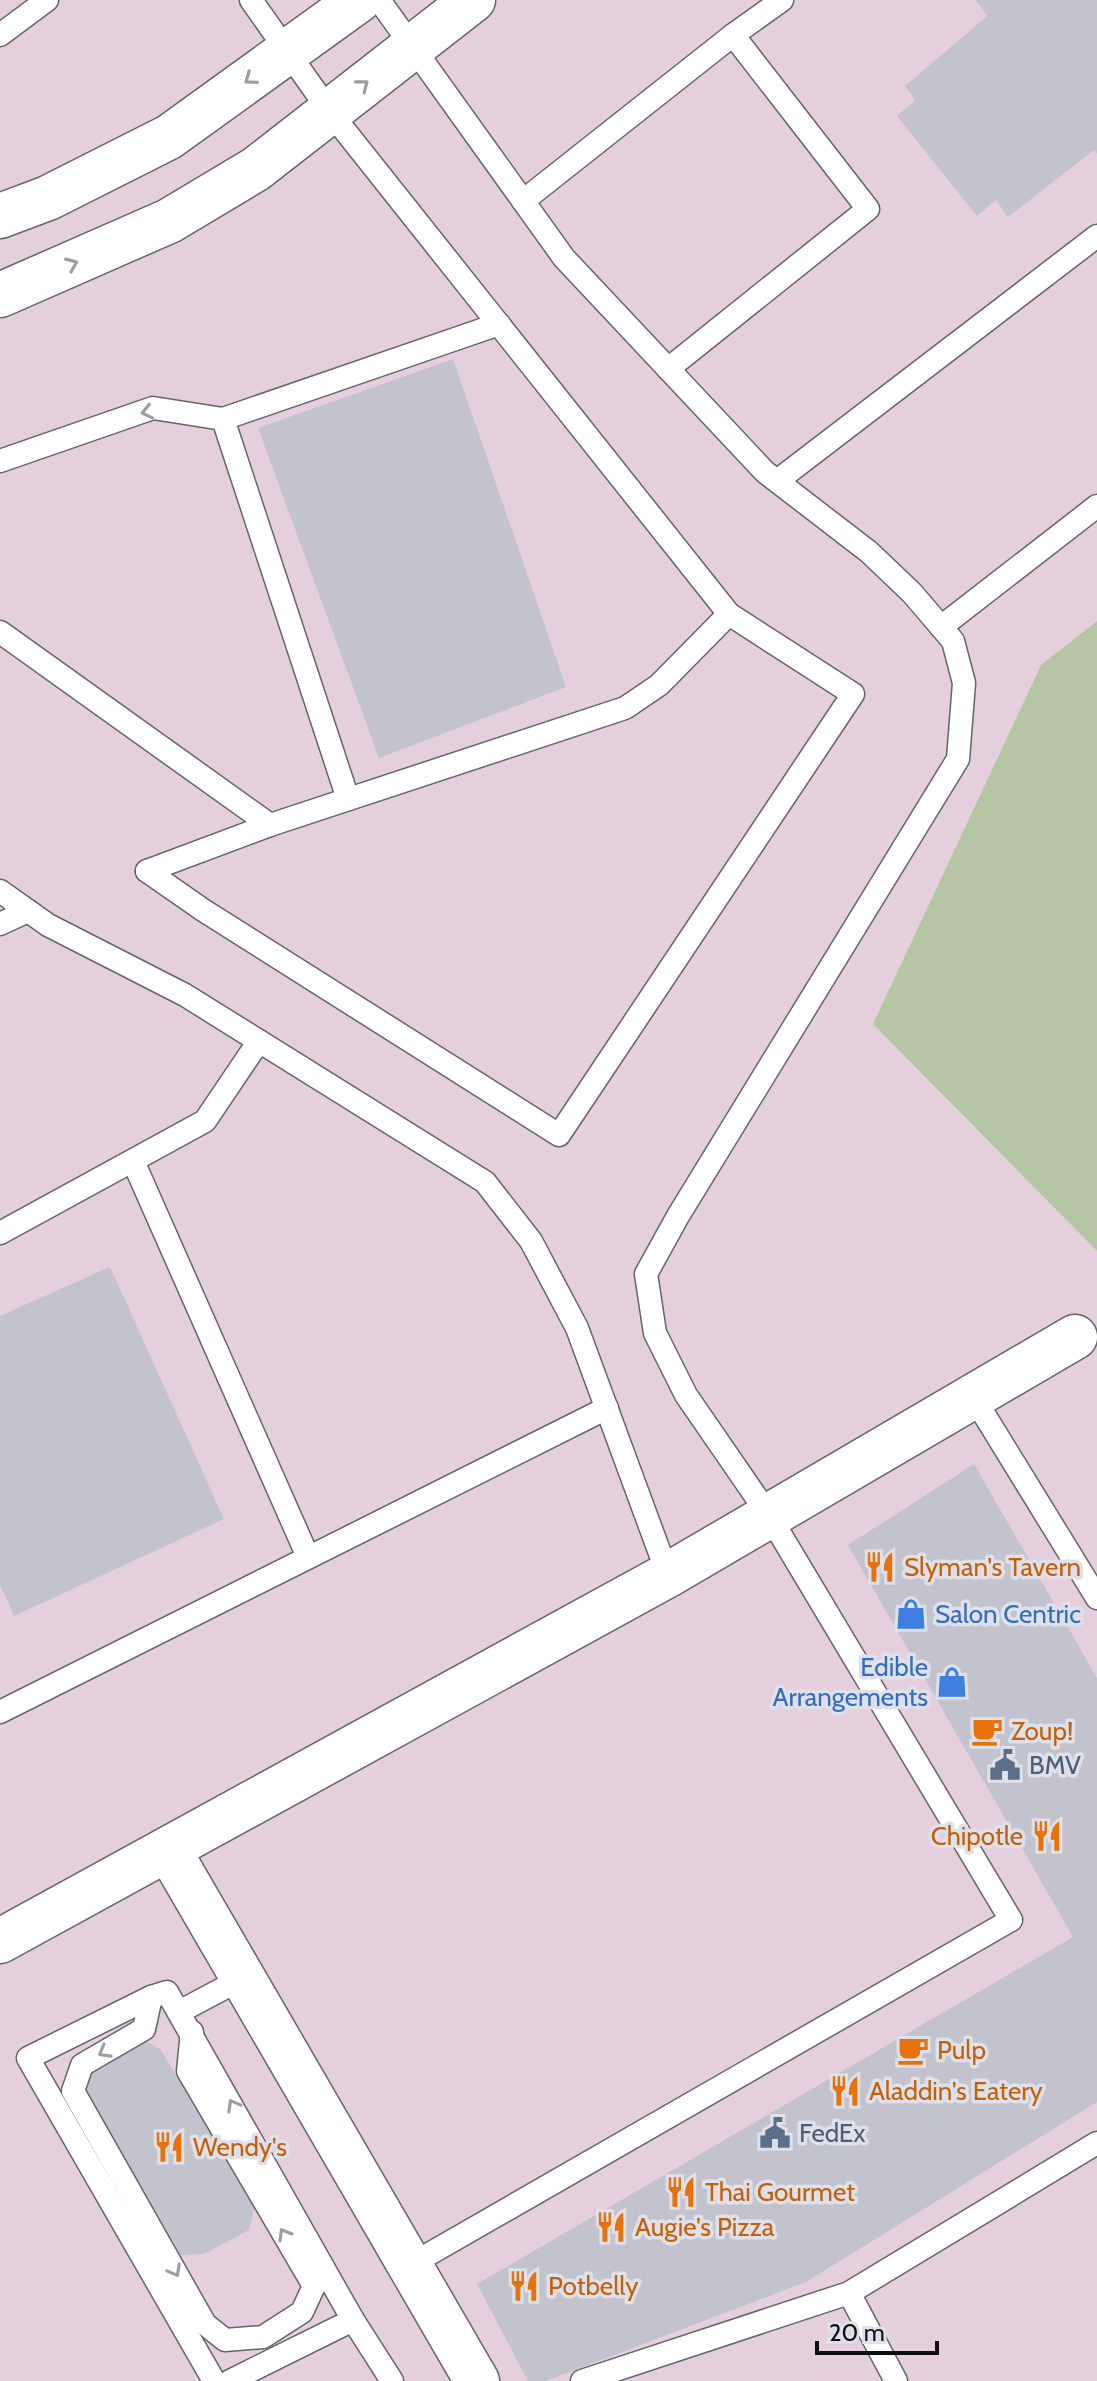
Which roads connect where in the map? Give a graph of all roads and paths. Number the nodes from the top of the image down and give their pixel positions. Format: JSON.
{"nodes":[{"id":1,"x":47,"y":0,"type":"edge"},
{"id":2,"x":251,"y":0,"type":"edge"},
{"id":3,"x":359,"y":0,"type":"edge"},
{"id":4,"x":379,"y":0,"type":"edge"},
{"id":5,"x":473,"y":0,"type":"edge"},
{"id":6,"x":782,"y":0,"type":"edge"},
{"id":7,"x":0,"y":35,"type":"edge"},
{"id":8,"x":733,"y":35,"type":"junction"},
{"id":9,"x":413,"y":47,"type":"junction"},
{"id":10,"x":288,"y":52,"type":"junction"},
{"id":11,"x":330,"y":112,"type":"junction"},
{"id":12,"x":523,"y":201,"type":"junction"},
{"id":13,"x":0,"y":216,"type":"edge"},
{"id":14,"x":1097,"y":236,"type":"edge"},
{"id":15,"x":0,"y":295,"type":"edge"},
{"id":16,"x":499,"y":324,"type":"junction"},
{"id":17,"x":668,"y":369,"type":"junction"},
{"id":18,"x":223,"y":419,"type":"junction"},
{"id":19,"x":0,"y":461,"type":"edge"},
{"id":20,"x":777,"y":481,"type":"junction"},
{"id":21,"x":1097,"y":506,"type":"edge"},
{"id":22,"x":729,"y":614,"type":"junction"},
{"id":23,"x":941,"y":627,"type":"junction"},
{"id":24,"x":0,"y":632,"type":"edge"},
{"id":25,"x":348,"y":799,"type":"junction"},
{"id":26,"x":270,"y":825,"type":"junction"},
{"id":27,"x":0,"y":891,"type":"edge"},
{"id":28,"x":28,"y":911,"type":"junction"},
{"id":29,"x":0,"y":924,"type":"edge"},
{"id":30,"x":259,"y":1041,"type":"junction"},
{"id":31,"x":133,"y":1161,"type":"junction"},
{"id":32,"x":0,"y":1233,"type":"edge"},
{"id":33,"x":1075,"y":1337,"type":"dead end"},
{"id":34,"x":974,"y":1398,"type":"junction"},
{"id":35,"x":607,"y":1408,"type":"junction"},
{"id":36,"x":770,"y":1517,"type":"junction"},
{"id":37,"x":308,"y":1557,"type":"junction"},
{"id":38,"x":668,"y":1575,"type":"junction"},
{"id":39,"x":1097,"y":1598,"type":"edge"},
{"id":40,"x":0,"y":1712,"type":"edge"},
{"id":41,"x":168,"y":1849,"type":"junction"},
{"id":42,"x":0,"y":1941,"type":"edge"},
{"id":43,"x":243,"y":1978,"type":"junction"},
{"id":44,"x":151,"y":1997,"type":"junction"},
{"id":45,"x":179,"y":2012,"type":"junction"},
{"id":46,"x":192,"y":2032,"type":"junction"},
{"id":47,"x":1097,"y":2143,"type":"edge"},
{"id":48,"x":410,"y":2265,"type":"junction"},
{"id":49,"x":849,"y":2293,"type":"junction"},
{"id":50,"x":353,"y":2320,"type":"junction"},
{"id":51,"x":214,"y":2381,"type":"edge"},
{"id":52,"x":230,"y":2381,"type":"edge"},
{"id":53,"x":392,"y":2381,"type":"edge"},
{"id":54,"x":477,"y":2381,"type":"edge"},
{"id":55,"x":582,"y":2381,"type":"edge"},
{"id":56,"x":896,"y":2381,"type":"edge"}],
"edges":[{"from":1,"to":7,"type":"lane"},
{"from":2,"to":10,"type":"lane"},
{"from":3,"to":10,"type":"street"},
{"from":4,"to":9,"type":"lane"},
{"from":5,"to":9,"type":"street"},
{"from":6,"to":8,"type":"lane"},
{"from":8,"to":12,"type":"lane"},
{"from":8,"to":17,"type":"lane"},
{"from":11,"to":9,"type":"street","one_way":true},
{"from":9,"to":12,"type":"lane"},
{"from":10,"to":11,"type":"lane"},
{"from":10,"to":13,"type":"street","one_way":true},
{"from":15,"to":11,"type":"street","one_way":true},
{"from":11,"to":16,"type":"lane"},
{"from":12,"to":17,"type":"lane"},
{"from":14,"to":20,"type":"lane"},
{"from":16,"to":18,"type":"lane"},
{"from":16,"to":22,"type":"lane"},
{"from":17,"to":20,"type":"lane"},
{"from":18,"to":19,"type":"lane","one_way":true},
{"from":18,"to":25,"type":"lane"},
{"from":20,"to":23,"type":"lane"},
{"from":21,"to":23,"type":"lane"},
{"from":22,"to":25,"type":"lane"},
{"from":22,"to":26,"type":"lane"},
{"from":23,"to":36,"type":"lane"},
{"from":24,"to":26,"type":"lane"},
{"from":25,"to":26,"type":"lane"},
{"from":27,"to":28,"type":"lane"},
{"from":28,"to":29,"type":"lane"},
{"from":28,"to":30,"type":"lane"},
{"from":30,"to":31,"type":"lane"},
{"from":30,"to":35,"type":"lane"},
{"from":31,"to":32,"type":"lane"},
{"from":31,"to":37,"type":"lane"},
{"from":33,"to":34,"type":"street"},
{"from":34,"to":36,"type":"street"},
{"from":34,"to":39,"type":"lane"},
{"from":35,"to":37,"type":"lane"},
{"from":35,"to":38,"type":"lane"},
{"from":36,"to":38,"type":"street"},
{"from":36,"to":48,"type":"lane"},
{"from":37,"to":40,"type":"lane"},
{"from":38,"to":41,"type":"street"},
{"from":41,"to":42,"type":"street"},
{"from":41,"to":43,"type":"street"},
{"from":43,"to":45,"type":"lane"},
{"from":43,"to":48,"type":"street"},
{"from":44,"to":45,"type":"lane"},
{"from":44,"to":46,"type":"lane","one_way":true},
{"from":44,"to":51,"type":"lane"},
{"from":45,"to":46,"type":"lane"},
{"from":50,"to":46,"type":"lane","one_way":true},
{"from":47,"to":49,"type":"lane"},
{"from":48,"to":54,"type":"street"},
{"from":49,"to":55,"type":"lane"},
{"from":49,"to":56,"type":"lane"},
{"from":50,"to":52,"type":"lane"},
{"from":50,"to":53,"type":"lane"}]}
